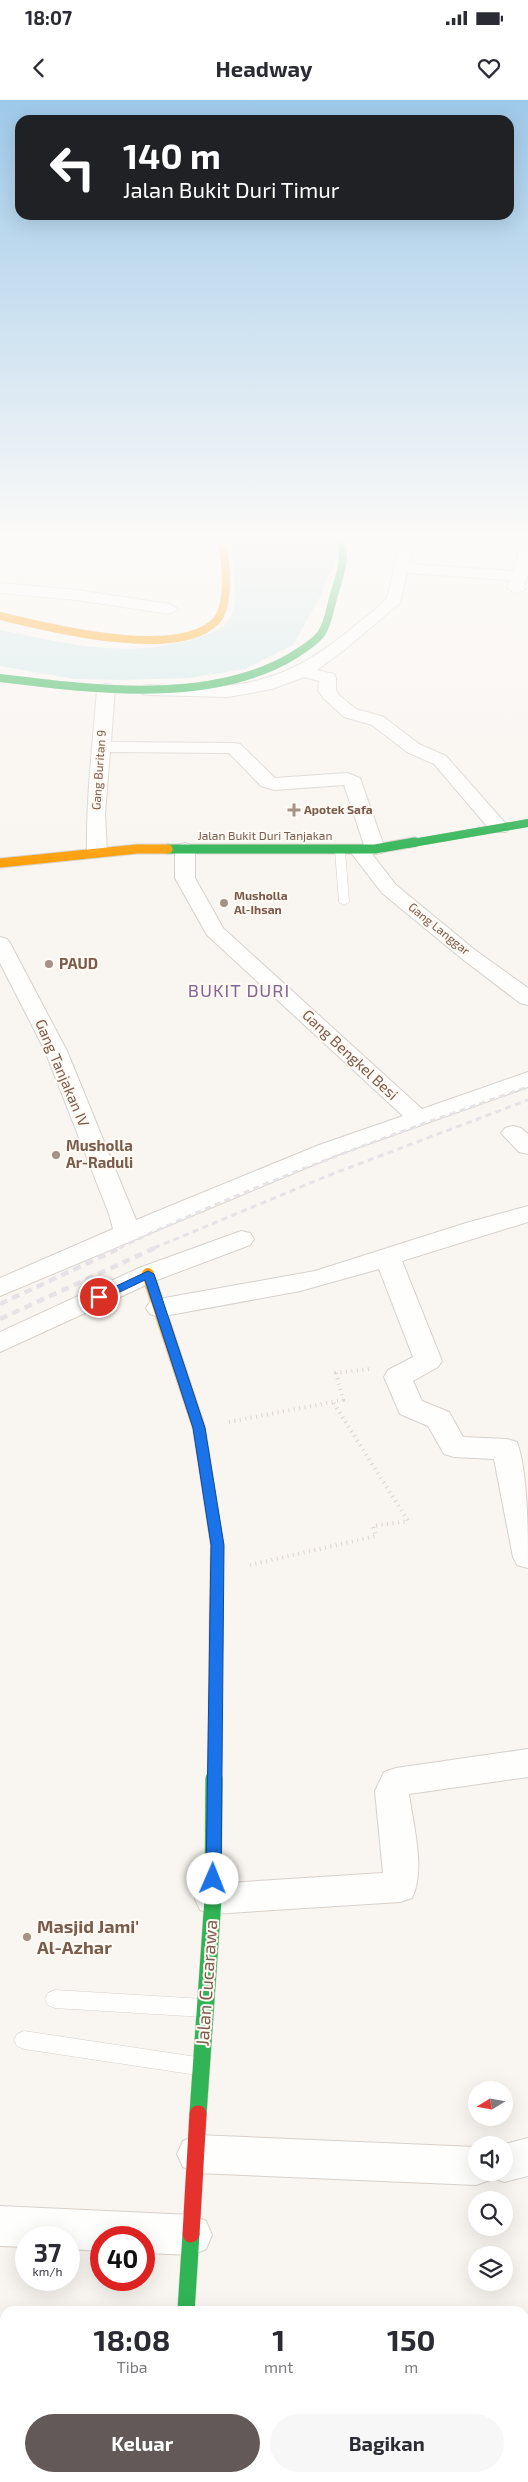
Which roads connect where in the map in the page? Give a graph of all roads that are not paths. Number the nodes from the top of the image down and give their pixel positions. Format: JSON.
{"nodes":[{"id":1,"x":306,"y":647,"type":"edge"},
{"id":2,"x":334,"y":647,"type":"edge"},
{"id":3,"x":303,"y":671,"type":"junction"},
{"id":4,"x":0,"y":678,"type":"edge"},
{"id":5,"x":106,"y":689,"type":"junction"},
{"id":6,"x":149,"y":690,"type":"junction"},
{"id":7,"x":101,"y":747,"type":"junction"},
{"id":8,"x":528,"y":823,"type":"edge"},
{"id":9,"x":499,"y":828,"type":"junction"},
{"id":10,"x":185,"y":849,"type":"junction"},
{"id":11,"x":358,"y":850,"type":"junction"},
{"id":12,"x":97,"y":852,"type":"junction"},
{"id":13,"x":0,"y":863,"type":"edge"},
{"id":14,"x":344,"y":902,"type":"dead end"},
{"id":15,"x":2,"y":949,"type":"edge"},
{"id":16,"x":528,"y":998,"type":"edge"},
{"id":17,"x":528,"y":1079,"type":"edge"},
{"id":18,"x":419,"y":1118,"type":"junction"},
{"id":19,"x":528,"y":1214,"type":"edge"},
{"id":20,"x":127,"y":1234,"type":"junction"},
{"id":21,"x":241,"y":1239,"type":"dead end"},
{"id":22,"x":388,"y":1259,"type":"junction"},
{"id":23,"x":148,"y":1274,"type":"junction"},
{"id":24,"x":0,"y":1288,"type":"edge"},
{"id":25,"x":159,"y":1308,"type":"junction"},
{"id":26,"x":0,"y":1343,"type":"edge"},
{"id":27,"x":528,"y":1557,"type":"edge"},
{"id":28,"x":528,"y":1763,"type":"edge"},
{"id":29,"x":213,"y":1899,"type":"junction"},
{"id":30,"x":55,"y":1999,"type":"dead end"},
{"id":31,"x":205,"y":2008,"type":"junction"},
{"id":32,"x":24,"y":2040,"type":"dead end"},
{"id":33,"x":200,"y":2067,"type":"junction"},
{"id":34,"x":197,"y":2154,"type":"junction"},
{"id":35,"x":528,"y":2157,"type":"edge"},
{"id":36,"x":513,"y":2161,"type":"edge"},
{"id":37,"x":468,"y":2166,"type":"edge"},
{"id":38,"x":0,"y":2226,"type":"edge"},
{"id":39,"x":192,"y":2235,"type":"junction"},
{"id":40,"x":186,"y":2306,"type":"edge"}],
"edges":[{"from":1,"to":6,"type":"street"},
{"from":2,"to":3,"type":"street"},
{"from":3,"to":6,"type":"street"},
{"from":3,"to":9,"type":"street"},
{"from":4,"to":5,"type":"street"},
{"from":5,"to":6,"type":"street"},
{"from":5,"to":7,"type":"street","name":"Gang Buritan 9"},
{"from":7,"to":11,"type":"street","name":"Gang Langgar"},
{"from":7,"to":12,"type":"street","name":"Gang Buritan 9"},
{"from":8,"to":9,"type":"street","name":"Jalan Bukit Duri Tanjakan"},
{"from":9,"to":11,"type":"street","name":"Jalan Bukit Duri Tanjakan"},
{"from":10,"to":11,"type":"street","name":"Jalan Bukit Duri Tanjakan"},
{"from":10,"to":12,"type":"street","name":"Jalan Bukit Duri Tanjakan"},
{"from":10,"to":18,"type":"street","name":"Gang Bengkel Besi"},
{"from":11,"to":14,"type":"lane"},
{"from":11,"to":16,"type":"street","name":"Gang Langgar"},
{"from":12,"to":13,"type":"street","name":"Jalan Bukit Duri Tanjakan"},
{"from":15,"to":20,"type":"street","name":"Gang Tanjakan IV"},
{"from":17,"to":18,"type":"street"},
{"from":18,"to":20,"type":"street"},
{"from":19,"to":22,"type":"street"},
{"from":20,"to":24,"type":"street"},
{"from":21,"to":23,"type":"street"},
{"from":22,"to":25,"type":"street"},
{"from":22,"to":27,"type":"street"},
{"from":23,"to":25,"type":"street","name":"Jalan Cucarawa"},
{"from":23,"to":26,"type":"street"},
{"from":25,"to":29,"type":"street","name":"Jalan Cucarawa"},
{"from":28,"to":29,"type":"street"},
{"from":29,"to":31,"type":"street","name":"Jalan Cucarawa"},
{"from":30,"to":31,"type":"lane"},
{"from":31,"to":33,"type":"street","name":"Jalan Cucarawa"},
{"from":32,"to":33,"type":"lane"},
{"from":33,"to":34,"type":"street","name":"Jalan Cucarawa"},
{"from":34,"to":37,"type":"street"},
{"from":34,"to":39,"type":"street","name":"Jalan Cucarawa"},
{"from":35,"to":36,"type":"street"},
{"from":38,"to":39,"type":"street"},
{"from":39,"to":40,"type":"street","name":"Jalan Cucarawa"}]}
